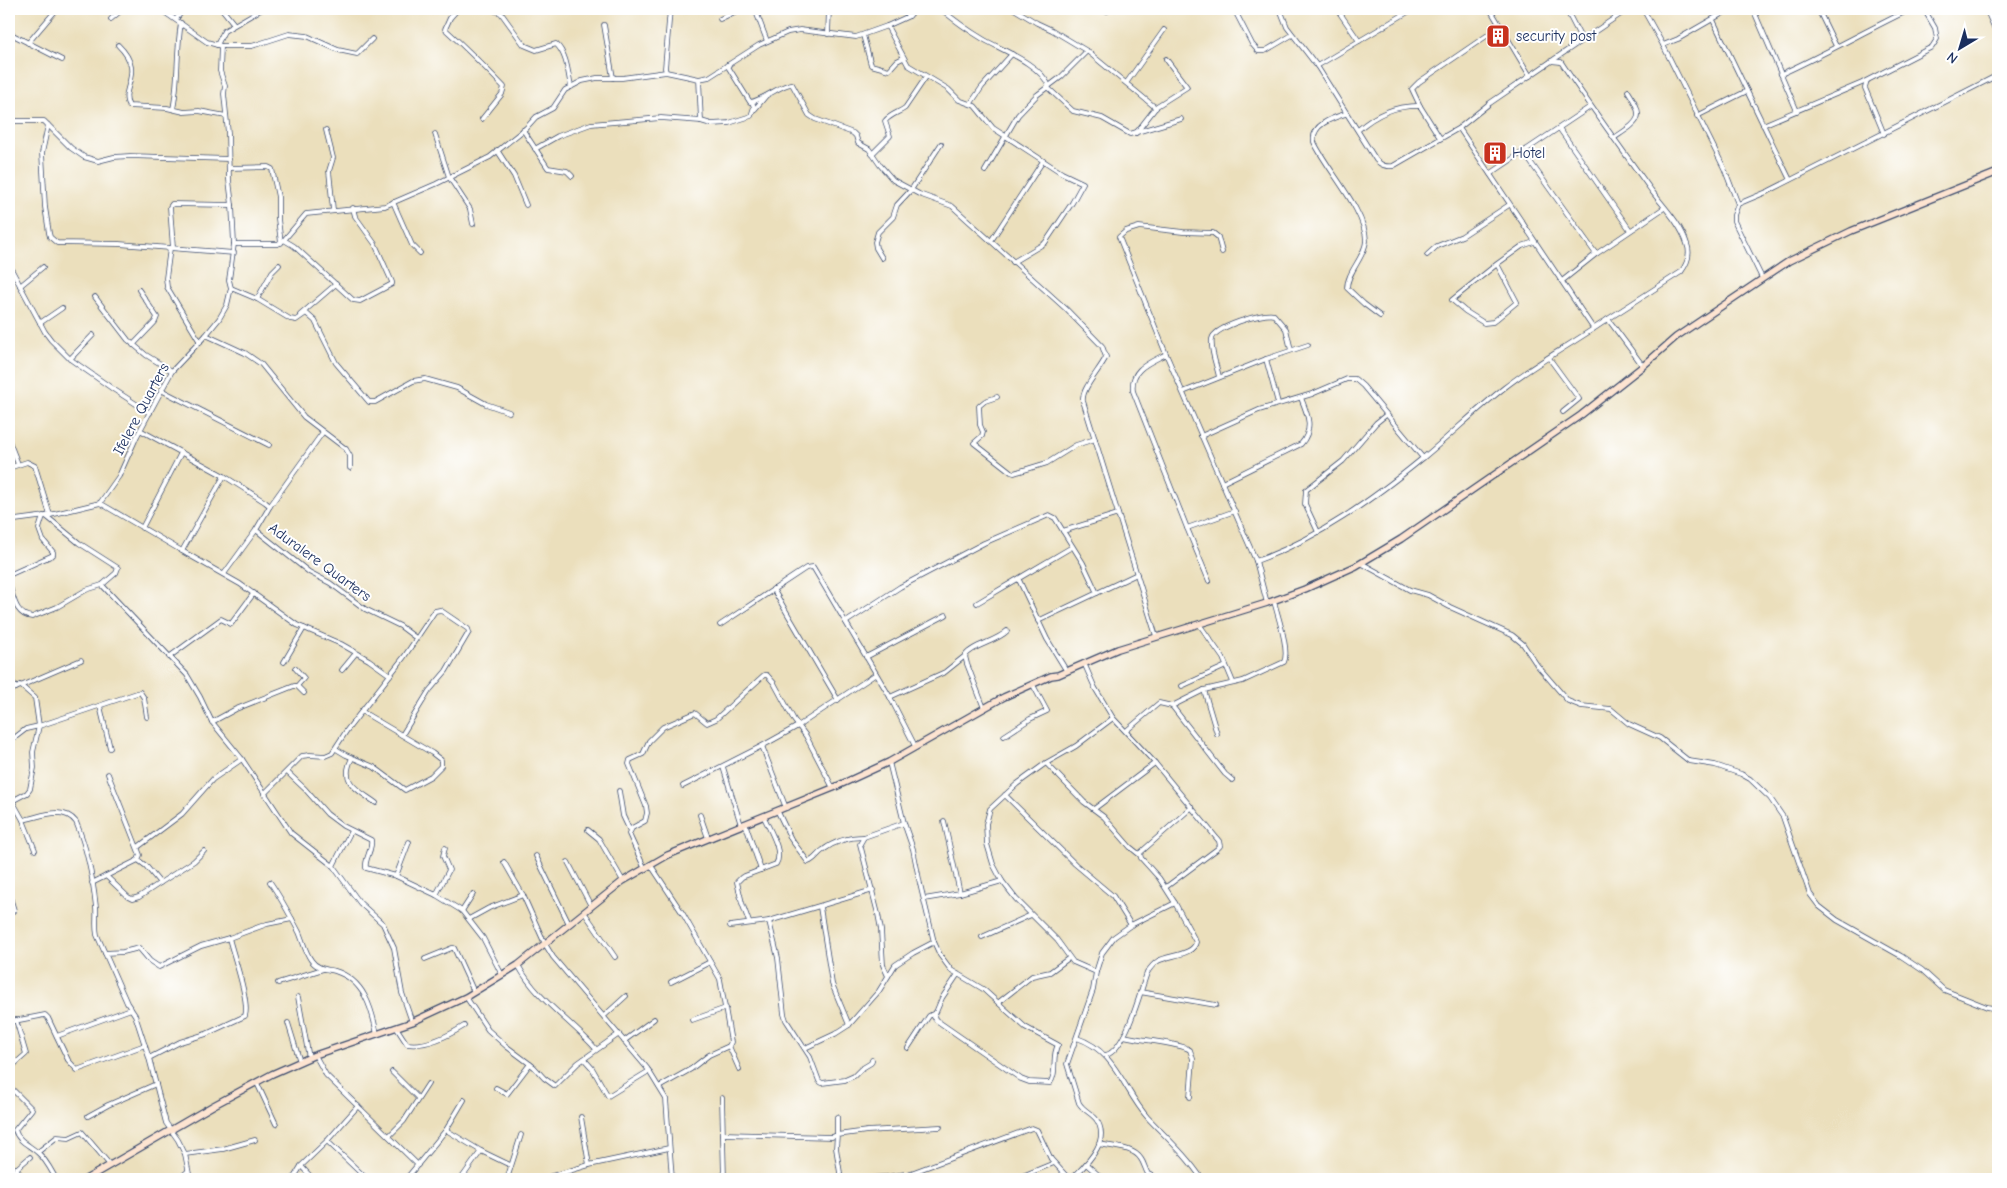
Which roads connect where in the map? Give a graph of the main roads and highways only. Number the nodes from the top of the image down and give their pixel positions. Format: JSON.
{"nodes":[{"id":1,"x":1998,"y":172,"type":"edge"},
{"id":2,"x":86,"y":1179,"type":"edge"}],
"edges":[{"from":1,"to":2,"type":"main road"}]}
